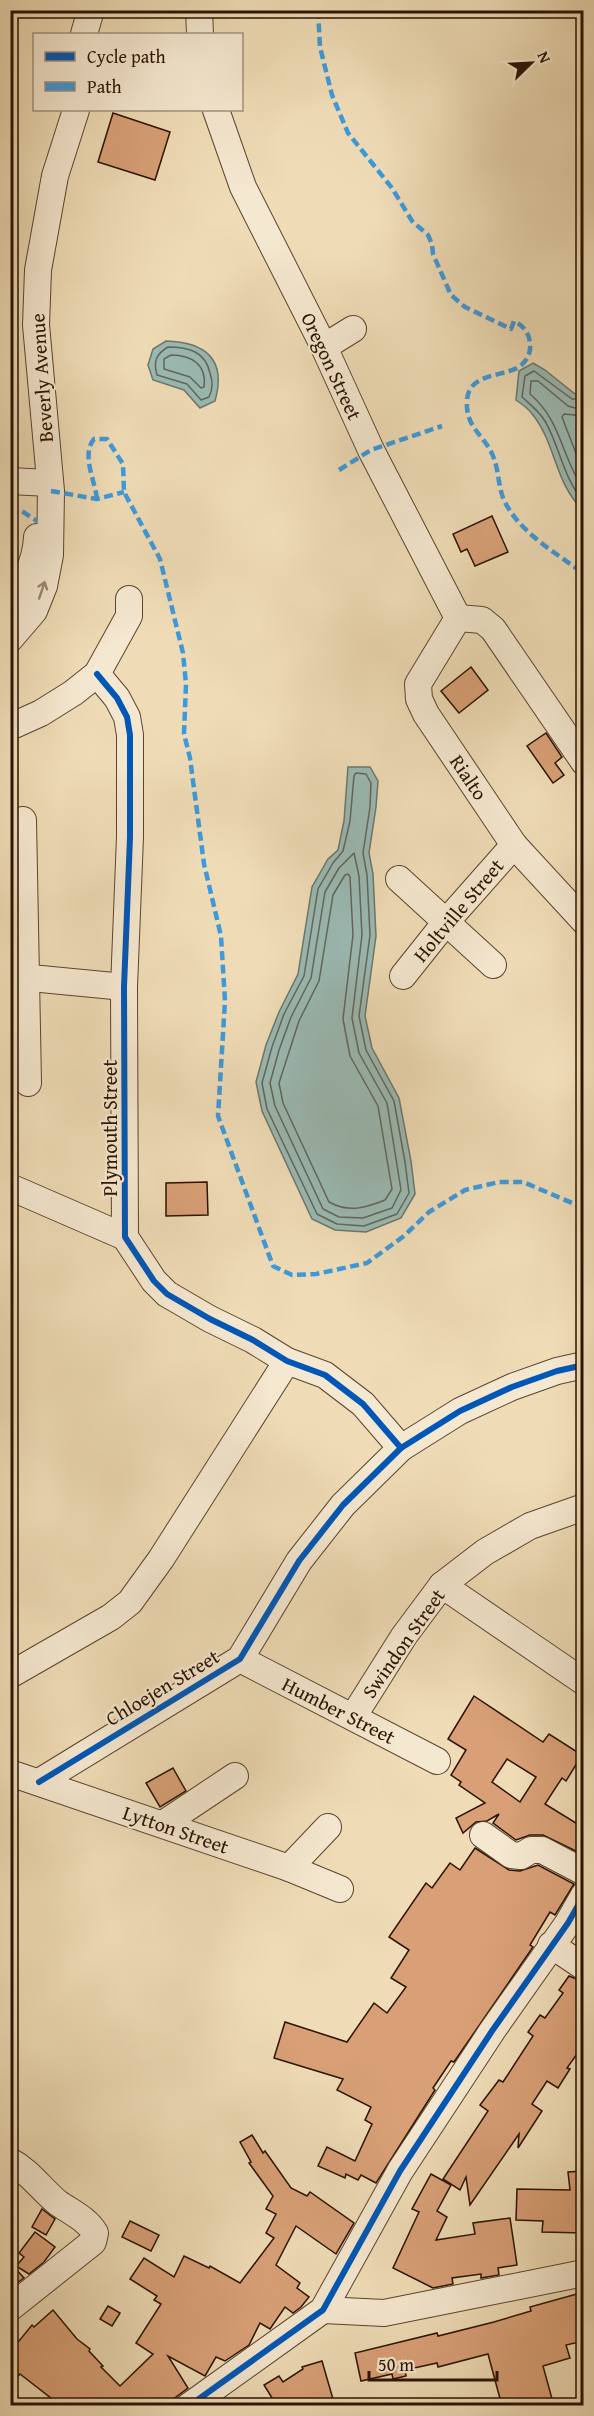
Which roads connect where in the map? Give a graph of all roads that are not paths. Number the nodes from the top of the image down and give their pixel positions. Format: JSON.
{"nodes":[{"id":1,"x":91,"y":10,"type":"edge"},
{"id":2,"x":108,"y":10,"type":"edge"},
{"id":3,"x":199,"y":10,"type":"edge"},
{"id":4,"x":84,"y":33,"type":"edge"},
{"id":5,"x":102,"y":33,"type":"edge"},
{"id":6,"x":200,"y":33,"type":"edge"},
{"id":7,"x":61,"y":111,"type":"edge"},
{"id":8,"x":76,"y":111,"type":"edge"},
{"id":9,"x":216,"y":111,"type":"edge"},
{"id":10,"x":353,"y":329,"type":"dead end"},
{"id":11,"x":324,"y":347,"type":"junction"},
{"id":12,"x":31,"y":482,"type":"edge"},
{"id":13,"x":129,"y":599,"type":"dead end"},
{"id":14,"x":10,"y":608,"type":"edge"},
{"id":15,"x":458,"y":618,"type":"junction"},
{"id":16,"x":10,"y":639,"type":"edge"},
{"id":17,"x":97,"y":674,"type":"junction"},
{"id":18,"x":10,"y":727,"type":"edge"},
{"id":19,"x":584,"y":762,"type":"edge"},
{"id":20,"x":24,"y":820,"type":"dead end"},
{"id":21,"x":514,"y":844,"type":"junction"},
{"id":22,"x":399,"y":879,"type":"dead end"},
{"id":23,"x":584,"y":921,"type":"edge"},
{"id":24,"x":446,"y":922,"type":"junction"},
{"id":25,"x":493,"y":965,"type":"dead end"},
{"id":26,"x":18,"y":976,"type":"edge"},
{"id":27,"x":403,"y":976,"type":"dead end"},
{"id":28,"x":124,"y":987,"type":"junction"},
{"id":29,"x":27,"y":1083,"type":"dead end"},
{"id":30,"x":10,"y":1187,"type":"edge"},
{"id":31,"x":125,"y":1237,"type":"junction"},
{"id":32,"x":287,"y":1360,"type":"junction"},
{"id":33,"x":584,"y":1365,"type":"edge"},
{"id":34,"x":401,"y":1448,"type":"junction"},
{"id":35,"x":584,"y":1507,"type":"edge"},
{"id":36,"x":442,"y":1585,"type":"junction"},
{"id":37,"x":240,"y":1659,"type":"junction"},
{"id":38,"x":10,"y":1675,"type":"edge"},
{"id":39,"x":584,"y":1682,"type":"edge"},
{"id":40,"x":353,"y":1717,"type":"junction"},
{"id":41,"x":437,"y":1761,"type":"dead end"},
{"id":42,"x":10,"y":1773,"type":"edge"},
{"id":43,"x":235,"y":1776,"type":"dead end"},
{"id":44,"x":39,"y":1782,"type":"junction"},
{"id":45,"x":163,"y":1824,"type":"junction"},
{"id":46,"x":328,"y":1827,"type":"dead end"},
{"id":47,"x":483,"y":1835,"type":"dead end"},
{"id":48,"x":289,"y":1868,"type":"junction"},
{"id":49,"x":584,"y":1872,"type":"edge"},
{"id":50,"x":340,"y":1889,"type":"dead end"},
{"id":51,"x":584,"y":1895,"type":"edge"},
{"id":52,"x":551,"y":1945,"type":"junction"},
{"id":53,"x":584,"y":1967,"type":"edge"},
{"id":54,"x":10,"y":2161,"type":"edge"},
{"id":55,"x":584,"y":2272,"type":"edge"},
{"id":56,"x":10,"y":2308,"type":"edge"},
{"id":57,"x":323,"y":2310,"type":"junction"},
{"id":58,"x":189,"y":2406,"type":"edge"}],
"edges":[{"from":1,"to":4,"type":"street"},
{"from":2,"to":5,"type":"street"},
{"from":3,"to":6,"type":"street"},
{"from":7,"to":12,"type":"street","name":"Beverly Avenue"},
{"from":8,"to":12,"type":"street","name":"Beverly Avenue"},
{"from":9,"to":11,"type":"street","name":"Oregon Street"},
{"from":10,"to":11,"type":"street"},
{"from":11,"to":15,"type":"street","name":"Oregon Street"},
{"from":12,"to":14,"type":"street","name":"Beverly Avenue"},
{"from":16,"to":12,"type":"street","name":"Beverly Avenue","one_way":true},
{"from":13,"to":17,"type":"street"},
{"from":15,"to":19,"type":"street"},
{"from":15,"to":21,"type":"street","name":"Rialto"},
{"from":17,"to":18,"type":"street"},
{"from":17,"to":28,"type":"street","name":"Plymouth Street"},
{"from":20,"to":26,"type":"street"},
{"from":21,"to":23,"type":"street","name":"Rialto"},
{"from":21,"to":24,"type":"street","name":"Holtville Street"},
{"from":22,"to":24,"type":"street"},
{"from":24,"to":25,"type":"street"},
{"from":24,"to":27,"type":"street","name":"Holtville Street"},
{"from":26,"to":28,"type":"street"},
{"from":26,"to":29,"type":"street"},
{"from":28,"to":31,"type":"street","name":"Plymouth Street"},
{"from":30,"to":31,"type":"street"},
{"from":31,"to":32,"type":"street"},
{"from":32,"to":34,"type":"street"},
{"from":32,"to":38,"type":"street"},
{"from":33,"to":34,"type":"street","name":"Chloejen Street"},
{"from":34,"to":37,"type":"street","name":"Chloejen Street"},
{"from":35,"to":36,"type":"street","name":"Swindon Street"},
{"from":36,"to":39,"type":"street"},
{"from":36,"to":40,"type":"street","name":"Swindon Street"},
{"from":37,"to":40,"type":"street","name":"Humber Street"},
{"from":37,"to":44,"type":"street","name":"Chloejen Street"},
{"from":40,"to":41,"type":"street","name":"Humber Street"},
{"from":42,"to":44,"type":"street","name":"Lytton Street"},
{"from":43,"to":45,"type":"street"},
{"from":44,"to":45,"type":"street","name":"Lytton Street"},
{"from":45,"to":48,"type":"street","name":"Lytton Street"},
{"from":46,"to":48,"type":"street"},
{"from":47,"to":49,"type":"street"},
{"from":48,"to":50,"type":"street","name":"Lytton Street"},
{"from":51,"to":52,"type":"street"},
{"from":52,"to":53,"type":"street"},
{"from":52,"to":57,"type":"street"},
{"from":54,"to":56,"type":"street"},
{"from":55,"to":57,"type":"street"},
{"from":57,"to":58,"type":"street"}]}
